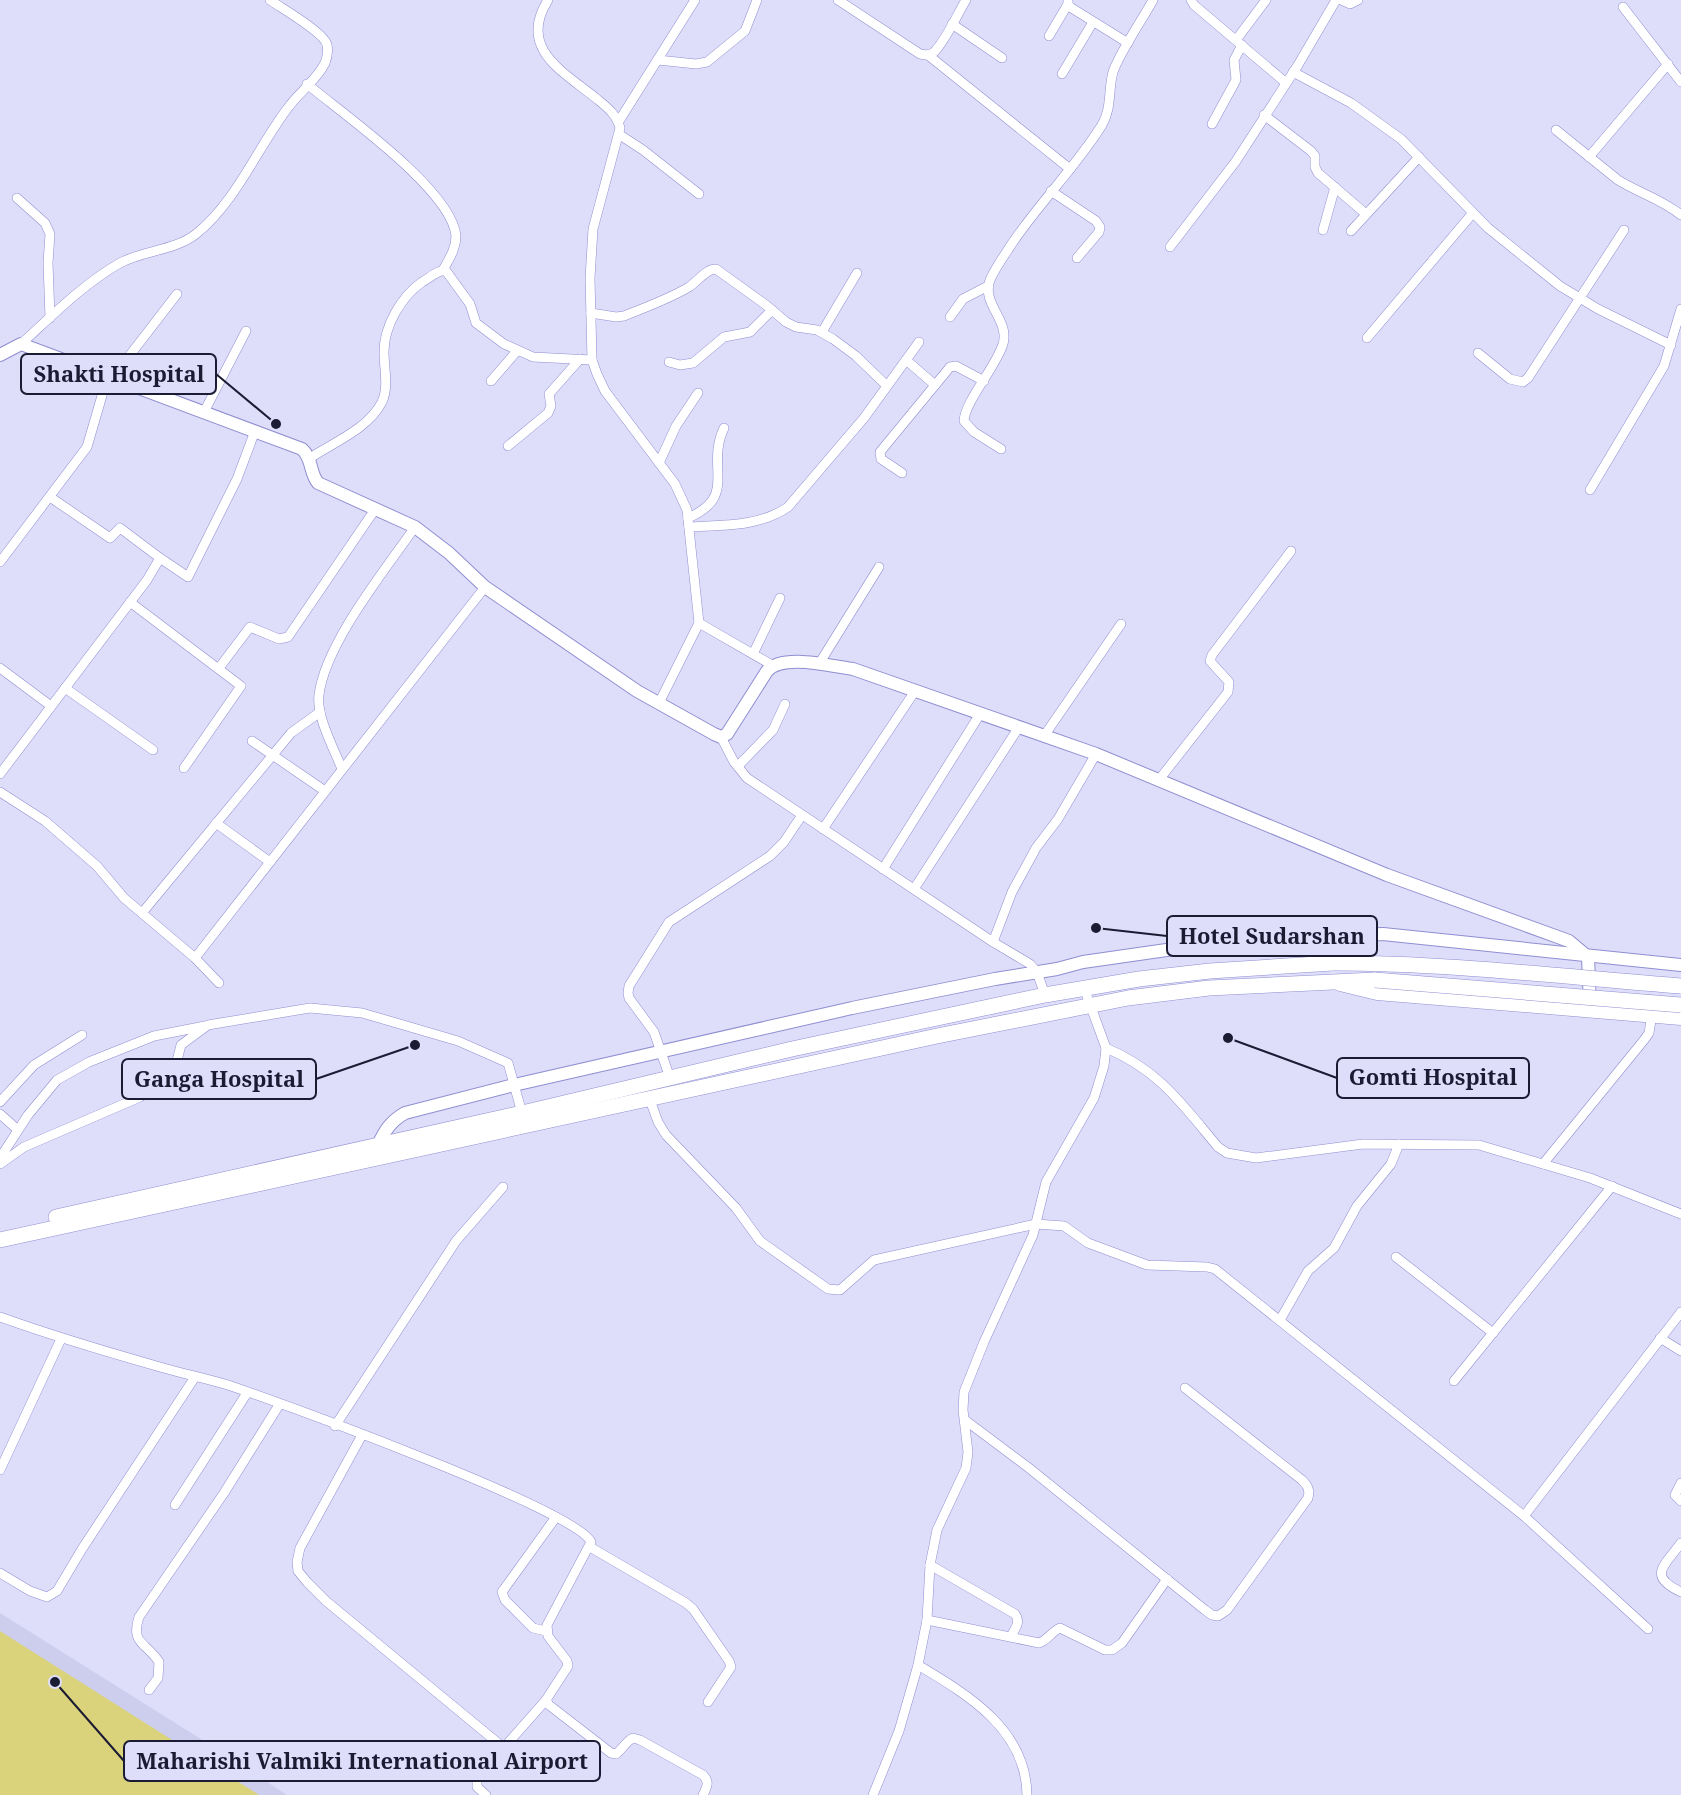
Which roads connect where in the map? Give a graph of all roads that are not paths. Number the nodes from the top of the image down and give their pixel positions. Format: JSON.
{"nodes":[{"id":1,"x":270,"y":0,"type":"edge"},
{"id":2,"x":548,"y":0,"type":"edge"},
{"id":3,"x":695,"y":0,"type":"edge"},
{"id":4,"x":757,"y":0,"type":"edge"},
{"id":5,"x":838,"y":0,"type":"edge"},
{"id":6,"x":966,"y":0,"type":"edge"},
{"id":7,"x":1153,"y":0,"type":"edge"},
{"id":8,"x":1190,"y":0,"type":"edge"},
{"id":9,"x":1266,"y":0,"type":"edge"},
{"id":10,"x":1336,"y":0,"type":"edge"},
{"id":11,"x":1341,"y":0,"type":"edge"},
{"id":12,"x":1358,"y":0,"type":"edge"},
{"id":13,"x":1068,"y":2,"type":"edge"},
{"id":14,"x":283,"y":4,"type":"edge"},
{"id":15,"x":1623,"y":7,"type":"dead end"},
{"id":16,"x":1093,"y":22,"type":"junction"},
{"id":17,"x":952,"y":24,"type":"junction"},
{"id":18,"x":1048,"y":36,"type":"dead end"},
{"id":19,"x":1128,"y":43,"type":"junction"},
{"id":20,"x":1239,"y":43,"type":"junction"},
{"id":21,"x":928,"y":55,"type":"junction"},
{"id":22,"x":1002,"y":58,"type":"dead end"},
{"id":23,"x":658,"y":60,"type":"junction"},
{"id":24,"x":1668,"y":64,"type":"junction"},
{"id":25,"x":1293,"y":72,"type":"junction"},
{"id":26,"x":1062,"y":75,"type":"dead end"},
{"id":27,"x":1286,"y":82,"type":"junction"},
{"id":28,"x":1681,"y":82,"type":"edge"},
{"id":29,"x":308,"y":84,"type":"junction"},
{"id":30,"x":1264,"y":115,"type":"junction"},
{"id":31,"x":619,"y":121,"type":"junction"},
{"id":32,"x":1212,"y":124,"type":"dead end"},
{"id":33,"x":1556,"y":130,"type":"dead end"},
{"id":34,"x":620,"y":135,"type":"junction"},
{"id":35,"x":1419,"y":157,"type":"junction"},
{"id":36,"x":1589,"y":157,"type":"junction"},
{"id":37,"x":1070,"y":170,"type":"junction"},
{"id":38,"x":1335,"y":187,"type":"junction"},
{"id":39,"x":1051,"y":191,"type":"junction"},
{"id":40,"x":699,"y":194,"type":"dead end"},
{"id":41,"x":16,"y":198,"type":"dead end"},
{"id":42,"x":1366,"y":214,"type":"junction"},
{"id":43,"x":1472,"y":214,"type":"junction"},
{"id":44,"x":1681,"y":215,"type":"edge"},
{"id":45,"x":1323,"y":230,"type":"dead end"},
{"id":46,"x":1624,"y":230,"type":"dead end"},
{"id":47,"x":1351,"y":231,"type":"dead end"},
{"id":48,"x":1170,"y":247,"type":"dead end"},
{"id":49,"x":1077,"y":258,"type":"dead end"},
{"id":50,"x":443,"y":270,"type":"junction"},
{"id":51,"x":857,"y":273,"type":"dead end"},
{"id":52,"x":988,"y":286,"type":"junction"},
{"id":53,"x":177,"y":294,"type":"dead end"},
{"id":54,"x":1580,"y":299,"type":"junction"},
{"id":55,"x":1681,"y":309,"type":"edge"},
{"id":56,"x":772,"y":310,"type":"junction"},
{"id":57,"x":591,"y":313,"type":"junction"},
{"id":58,"x":950,"y":317,"type":"dead end"},
{"id":59,"x":50,"y":318,"type":"junction"},
{"id":60,"x":246,"y":331,"type":"dead end"},
{"id":61,"x":822,"y":332,"type":"junction"},
{"id":62,"x":1367,"y":338,"type":"dead end"},
{"id":63,"x":919,"y":342,"type":"dead end"},
{"id":64,"x":21,"y":344,"type":"junction"},
{"id":65,"x":1671,"y":345,"type":"junction"},
{"id":66,"x":517,"y":351,"type":"junction"},
{"id":67,"x":1478,"y":353,"type":"dead end"},
{"id":68,"x":0,"y":355,"type":"edge"},
{"id":69,"x":580,"y":359,"type":"junction"},
{"id":70,"x":592,"y":360,"type":"junction"},
{"id":71,"x":906,"y":360,"type":"junction"},
{"id":72,"x":669,"y":362,"type":"dead end"},
{"id":73,"x":111,"y":376,"type":"junction"},
{"id":74,"x":491,"y":381,"type":"dead end"},
{"id":75,"x":984,"y":381,"type":"junction"},
{"id":76,"x":935,"y":385,"type":"junction"},
{"id":77,"x":887,"y":387,"type":"junction"},
{"id":78,"x":698,"y":393,"type":"dead end"},
{"id":79,"x":204,"y":412,"type":"junction"},
{"id":80,"x":724,"y":428,"type":"dead end"},
{"id":81,"x":255,"y":431,"type":"junction"},
{"id":82,"x":508,"y":446,"type":"dead end"},
{"id":83,"x":1000,"y":449,"type":"dead end"},
{"id":84,"x":310,"y":458,"type":"junction"},
{"id":85,"x":659,"y":463,"type":"junction"},
{"id":86,"x":902,"y":473,"type":"dead end"},
{"id":87,"x":1590,"y":490,"type":"dead end"},
{"id":88,"x":50,"y":497,"type":"junction"},
{"id":89,"x":376,"y":508,"type":"junction"},
{"id":90,"x":689,"y":523,"type":"junction"},
{"id":91,"x":415,"y":526,"type":"junction"},
{"id":92,"x":1291,"y":551,"type":"dead end"},
{"id":93,"x":160,"y":558,"type":"junction"},
{"id":94,"x":0,"y":562,"type":"edge"},
{"id":95,"x":879,"y":567,"type":"dead end"},
{"id":96,"x":485,"y":587,"type":"junction"},
{"id":97,"x":780,"y":597,"type":"dead end"},
{"id":98,"x":130,"y":603,"type":"junction"},
{"id":99,"x":699,"y":623,"type":"junction"},
{"id":100,"x":1121,"y":624,"type":"dead end"},
{"id":101,"x":753,"y":654,"type":"junction"},
{"id":102,"x":819,"y":664,"type":"junction"},
{"id":103,"x":772,"y":665,"type":"junction"},
{"id":104,"x":0,"y":668,"type":"edge"},
{"id":105,"x":219,"y":668,"type":"junction"},
{"id":106,"x":65,"y":688,"type":"junction"},
{"id":107,"x":915,"y":691,"type":"junction"},
{"id":108,"x":659,"y":703,"type":"junction"},
{"id":109,"x":785,"y":704,"type":"dead end"},
{"id":110,"x":51,"y":706,"type":"junction"},
{"id":111,"x":320,"y":712,"type":"junction"},
{"id":112,"x":980,"y":714,"type":"junction"},
{"id":113,"x":1019,"y":727,"type":"junction"},
{"id":114,"x":1044,"y":736,"type":"junction"},
{"id":115,"x":721,"y":737,"type":"junction"},
{"id":116,"x":252,"y":741,"type":"dead end"},
{"id":117,"x":153,"y":750,"type":"dead end"},
{"id":118,"x":272,"y":754,"type":"junction"},
{"id":119,"x":1096,"y":754,"type":"junction"},
{"id":120,"x":738,"y":766,"type":"junction"},
{"id":121,"x":184,"y":768,"type":"dead end"},
{"id":122,"x":342,"y":769,"type":"junction"},
{"id":123,"x":0,"y":774,"type":"edge"},
{"id":124,"x":1158,"y":781,"type":"junction"},
{"id":125,"x":325,"y":791,"type":"junction"},
{"id":126,"x":0,"y":792,"type":"edge"},
{"id":127,"x":802,"y":815,"type":"junction"},
{"id":128,"x":216,"y":823,"type":"junction"},
{"id":129,"x":823,"y":829,"type":"junction"},
{"id":130,"x":270,"y":862,"type":"junction"},
{"id":131,"x":883,"y":869,"type":"junction"},
{"id":132,"x":914,"y":889,"type":"junction"},
{"id":133,"x":142,"y":913,"type":"junction"},
{"id":134,"x":993,"y":942,"type":"junction"},
{"id":135,"x":1588,"y":957,"type":"junction"},
{"id":136,"x":195,"y":958,"type":"junction"},
{"id":137,"x":1681,"y":965,"type":"edge"},
{"id":138,"x":1037,"y":972,"type":"junction"},
{"id":139,"x":1328,"y":981,"type":"junction"},
{"id":140,"x":219,"y":982,"type":"dead end"},
{"id":141,"x":1681,"y":986,"type":"edge"},
{"id":142,"x":1084,"y":988,"type":"junction"},
{"id":143,"x":1045,"y":995,"type":"junction"},
{"id":144,"x":1091,"y":1005,"type":"junction"},
{"id":145,"x":1681,"y":1005,"type":"edge"},
{"id":146,"x":1590,"y":1010,"type":"junction"},
{"id":147,"x":1652,"y":1014,"type":"junction"},
{"id":148,"x":1681,"y":1018,"type":"edge"},
{"id":149,"x":208,"y":1025,"type":"junction"},
{"id":150,"x":82,"y":1035,"type":"dead end"},
{"id":151,"x":1106,"y":1048,"type":"junction"},
{"id":152,"x":661,"y":1051,"type":"junction"},
{"id":153,"x":670,"y":1078,"type":"junction"},
{"id":154,"x":514,"y":1085,"type":"junction"},
{"id":155,"x":650,"y":1100,"type":"junction"},
{"id":156,"x":0,"y":1102,"type":"edge"},
{"id":157,"x":522,"y":1113,"type":"junction"},
{"id":158,"x":0,"y":1114,"type":"edge"},
{"id":159,"x":18,"y":1130,"type":"junction"},
{"id":160,"x":1399,"y":1144,"type":"junction"},
{"id":161,"x":378,"y":1145,"type":"junction"},
{"id":162,"x":0,"y":1158,"type":"edge"},
{"id":163,"x":0,"y":1164,"type":"edge"},
{"id":164,"x":1543,"y":1164,"type":"junction"},
{"id":165,"x":1611,"y":1186,"type":"junction"},
{"id":166,"x":503,"y":1187,"type":"dead end"},
{"id":167,"x":1681,"y":1214,"type":"edge"},
{"id":168,"x":1036,"y":1224,"type":"junction"},
{"id":169,"x":0,"y":1230,"type":"edge"},
{"id":170,"x":0,"y":1240,"type":"edge"},
{"id":171,"x":1396,"y":1257,"type":"dead end"},
{"id":172,"x":1681,"y":1312,"type":"edge"},
{"id":173,"x":0,"y":1317,"type":"edge"},
{"id":174,"x":1280,"y":1320,"type":"junction"},
{"id":175,"x":1493,"y":1333,"type":"junction"},
{"id":176,"x":1660,"y":1338,"type":"junction"},
{"id":177,"x":61,"y":1339,"type":"junction"},
{"id":178,"x":1681,"y":1351,"type":"edge"},
{"id":179,"x":195,"y":1377,"type":"junction"},
{"id":180,"x":1454,"y":1381,"type":"dead end"},
{"id":181,"x":1185,"y":1388,"type":"dead end"},
{"id":182,"x":247,"y":1393,"type":"junction"},
{"id":183,"x":279,"y":1405,"type":"junction"},
{"id":184,"x":965,"y":1420,"type":"junction"},
{"id":185,"x":335,"y":1426,"type":"junction"},
{"id":186,"x":362,"y":1436,"type":"junction"},
{"id":187,"x":0,"y":1470,"type":"edge"},
{"id":188,"x":1681,"y":1483,"type":"edge"},
{"id":189,"x":1681,"y":1501,"type":"edge"},
{"id":190,"x":175,"y":1505,"type":"dead end"},
{"id":191,"x":1524,"y":1516,"type":"junction"},
{"id":192,"x":556,"y":1517,"type":"junction"},
{"id":193,"x":1681,"y":1544,"type":"edge"},
{"id":194,"x":590,"y":1547,"type":"junction"},
{"id":195,"x":930,"y":1565,"type":"junction"},
{"id":196,"x":0,"y":1573,"type":"edge"},
{"id":197,"x":1167,"y":1579,"type":"junction"},
{"id":198,"x":1681,"y":1592,"type":"edge"},
{"id":199,"x":927,"y":1620,"type":"junction"},
{"id":200,"x":1648,"y":1629,"type":"dead end"},
{"id":201,"x":546,"y":1631,"type":"junction"},
{"id":202,"x":1011,"y":1636,"type":"junction"},
{"id":203,"x":918,"y":1665,"type":"junction"},
{"id":204,"x":149,"y":1690,"type":"dead end"},
{"id":205,"x":546,"y":1700,"type":"junction"},
{"id":206,"x":708,"y":1702,"type":"dead end"},
{"id":207,"x":504,"y":1748,"type":"junction"},
{"id":208,"x":486,"y":1795,"type":"edge"},
{"id":209,"x":703,"y":1795,"type":"edge"},
{"id":210,"x":873,"y":1795,"type":"edge"},
{"id":211,"x":1027,"y":1795,"type":"edge"}],
"edges":[{"from":1,"to":14,"type":"street"},
{"from":2,"to":31,"type":"street"},
{"from":3,"to":23,"type":"street"},
{"from":4,"to":23,"type":"street"},
{"from":5,"to":21,"type":"street"},
{"from":6,"to":17,"type":"street"},
{"from":7,"to":19,"type":"street"},
{"from":8,"to":20,"type":"street"},
{"from":9,"to":20,"type":"street"},
{"from":10,"to":25,"type":"street"},
{"from":11,"to":12,"type":"street"},
{"from":13,"to":16,"type":"street"},
{"from":13,"to":18,"type":"street"},
{"from":14,"to":29,"type":"street"},
{"from":15,"to":24,"type":"street"},
{"from":16,"to":19,"type":"street"},
{"from":16,"to":26,"type":"street"},
{"from":17,"to":21,"type":"street"},
{"from":17,"to":22,"type":"street"},
{"from":19,"to":37,"type":"street"},
{"from":20,"to":27,"type":"street"},
{"from":20,"to":32,"type":"street"},
{"from":21,"to":37,"type":"street"},
{"from":23,"to":31,"type":"street"},
{"from":24,"to":28,"type":"street"},
{"from":24,"to":36,"type":"street"},
{"from":25,"to":27,"type":"street"},
{"from":25,"to":35,"type":"street"},
{"from":27,"to":30,"type":"street"},
{"from":29,"to":50,"type":"street"},
{"from":29,"to":59,"type":"street"},
{"from":30,"to":38,"type":"street"},
{"from":30,"to":48,"type":"street"},
{"from":31,"to":34,"type":"street"},
{"from":33,"to":36,"type":"street"},
{"from":34,"to":40,"type":"street"},
{"from":34,"to":57,"type":"street"},
{"from":35,"to":42,"type":"street"},
{"from":35,"to":43,"type":"street"},
{"from":36,"to":44,"type":"street"},
{"from":37,"to":39,"type":"street"},
{"from":38,"to":42,"type":"street"},
{"from":38,"to":45,"type":"street"},
{"from":39,"to":49,"type":"street"},
{"from":39,"to":52,"type":"street"},
{"from":41,"to":59,"type":"street"},
{"from":42,"to":47,"type":"street"},
{"from":43,"to":54,"type":"street"},
{"from":43,"to":62,"type":"street"},
{"from":46,"to":54,"type":"street"},
{"from":50,"to":66,"type":"street"},
{"from":50,"to":84,"type":"street"},
{"from":51,"to":61,"type":"street"},
{"from":52,"to":58,"type":"street"},
{"from":52,"to":75,"type":"street"},
{"from":53,"to":73,"type":"street"},
{"from":54,"to":65,"type":"street"},
{"from":54,"to":67,"type":"street"},
{"from":55,"to":65,"type":"street"},
{"from":56,"to":57,"type":"street"},
{"from":56,"to":61,"type":"street"},
{"from":56,"to":72,"type":"street"},
{"from":57,"to":70,"type":"street"},
{"from":59,"to":64,"type":"street"},
{"from":60,"to":79,"type":"street"},
{"from":61,"to":77,"type":"street"},
{"from":63,"to":71,"type":"street"},
{"from":64,"to":68,"type":"street"},
{"from":64,"to":73,"type":"street"},
{"from":65,"to":87,"type":"street"},
{"from":66,"to":69,"type":"street"},
{"from":66,"to":74,"type":"street"},
{"from":69,"to":70,"type":"street"},
{"from":69,"to":82,"type":"street"},
{"from":70,"to":85,"type":"street"},
{"from":71,"to":76,"type":"street"},
{"from":71,"to":77,"type":"street"},
{"from":73,"to":79,"type":"street"},
{"from":73,"to":88,"type":"street"},
{"from":75,"to":76,"type":"street"},
{"from":75,"to":83,"type":"street"},
{"from":76,"to":86,"type":"street"},
{"from":77,"to":90,"type":"street"},
{"from":78,"to":85,"type":"street"},
{"from":79,"to":81,"type":"street"},
{"from":80,"to":90,"type":"street"},
{"from":81,"to":84,"type":"street"},
{"from":81,"to":93,"type":"street"},
{"from":84,"to":89,"type":"street"},
{"from":85,"to":90,"type":"street"},
{"from":88,"to":93,"type":"street"},
{"from":88,"to":94,"type":"street"},
{"from":89,"to":91,"type":"street"},
{"from":89,"to":105,"type":"street"},
{"from":90,"to":99,"type":"street"},
{"from":91,"to":96,"type":"street"},
{"from":91,"to":111,"type":"street"},
{"from":92,"to":124,"type":"street"},
{"from":93,"to":98,"type":"street"},
{"from":95,"to":102,"type":"street"},
{"from":96,"to":108,"type":"street"},
{"from":96,"to":122,"type":"street"},
{"from":97,"to":101,"type":"street"},
{"from":98,"to":105,"type":"street"},
{"from":98,"to":106,"type":"street"},
{"from":99,"to":101,"type":"street"},
{"from":99,"to":108,"type":"street"},
{"from":100,"to":114,"type":"street"},
{"from":101,"to":103,"type":"street"},
{"from":102,"to":103,"type":"street"},
{"from":102,"to":107,"type":"street"},
{"from":103,"to":115,"type":"street"},
{"from":104,"to":110,"type":"street"},
{"from":105,"to":121,"type":"street"},
{"from":106,"to":110,"type":"street"},
{"from":106,"to":117,"type":"street"},
{"from":107,"to":112,"type":"street"},
{"from":107,"to":129,"type":"street"},
{"from":108,"to":115,"type":"street"},
{"from":109,"to":120,"type":"street"},
{"from":110,"to":123,"type":"street"},
{"from":111,"to":118,"type":"street"},
{"from":111,"to":122,"type":"street"},
{"from":112,"to":113,"type":"street"},
{"from":112,"to":131,"type":"street"},
{"from":113,"to":114,"type":"street"},
{"from":113,"to":132,"type":"street"},
{"from":114,"to":119,"type":"street"},
{"from":115,"to":120,"type":"street"},
{"from":116,"to":118,"type":"street"},
{"from":118,"to":125,"type":"street"},
{"from":118,"to":128,"type":"street"},
{"from":119,"to":124,"type":"street"},
{"from":119,"to":134,"type":"street"},
{"from":120,"to":127,"type":"street"},
{"from":122,"to":125,"type":"street"},
{"from":124,"to":135,"type":"street"},
{"from":125,"to":130,"type":"street"},
{"from":126,"to":133,"type":"street"},
{"from":127,"to":129,"type":"street"},
{"from":127,"to":152,"type":"street"},
{"from":128,"to":130,"type":"street"},
{"from":128,"to":133,"type":"street"},
{"from":129,"to":131,"type":"street"},
{"from":130,"to":136,"type":"street"},
{"from":131,"to":132,"type":"street"},
{"from":132,"to":134,"type":"street"},
{"from":133,"to":136,"type":"street"},
{"from":134,"to":138,"type":"street"},
{"from":135,"to":137,"type":"street"},
{"from":135,"to":138,"type":"street"},
{"from":135,"to":146,"type":"street"},
{"from":136,"to":140,"type":"street"},
{"from":138,"to":143,"type":"street"},
{"from":138,"to":152,"type":"street"},
{"from":139,"to":144,"type":"highway"},
{"from":139,"to":145,"type":"highway","bridge":true},
{"from":139,"to":146,"type":"main road"},
{"from":141,"to":142,"type":"highway","bridge":true},
{"from":142,"to":143,"type":"highway"},
{"from":142,"to":144,"type":"street"},
{"from":143,"to":153,"type":"highway"},
{"from":144,"to":151,"type":"street"},
{"from":144,"to":155,"type":"highway"},
{"from":146,"to":147,"type":"main road"},
{"from":147,"to":148,"type":"main road"},
{"from":147,"to":164,"type":"street"},
{"from":149,"to":154,"type":"street"},
{"from":149,"to":159,"type":"street"},
{"from":149,"to":163,"type":"street"},
{"from":150,"to":156,"type":"street"},
{"from":151,"to":160,"type":"street"},
{"from":151,"to":168,"type":"street"},
{"from":152,"to":153,"type":"street"},
{"from":152,"to":154,"type":"street"},
{"from":153,"to":157,"type":"highway"},
{"from":154,"to":157,"type":"street"},
{"from":154,"to":161,"type":"street"},
{"from":155,"to":168,"type":"street"},
{"from":155,"to":170,"type":"highway"},
{"from":157,"to":161,"type":"highway"},
{"from":158,"to":159,"type":"street"},
{"from":159,"to":162,"type":"street"},
{"from":160,"to":164,"type":"street"},
{"from":160,"to":174,"type":"street"},
{"from":161,"to":169,"type":"highway"},
{"from":164,"to":165,"type":"street"},
{"from":165,"to":167,"type":"street"},
{"from":165,"to":175,"type":"street"},
{"from":166,"to":185,"type":"street"},
{"from":168,"to":174,"type":"street"},
{"from":168,"to":184,"type":"street"},
{"from":171,"to":175,"type":"street"},
{"from":172,"to":176,"type":"street"},
{"from":173,"to":177,"type":"street"},
{"from":174,"to":191,"type":"street"},
{"from":175,"to":180,"type":"street"},
{"from":176,"to":178,"type":"street"},
{"from":176,"to":191,"type":"street"},
{"from":177,"to":179,"type":"street"},
{"from":177,"to":187,"type":"street"},
{"from":179,"to":182,"type":"street"},
{"from":179,"to":196,"type":"street"},
{"from":181,"to":197,"type":"street"},
{"from":182,"to":183,"type":"street"},
{"from":182,"to":190,"type":"street"},
{"from":183,"to":185,"type":"street"},
{"from":183,"to":204,"type":"street"},
{"from":184,"to":195,"type":"street"},
{"from":184,"to":197,"type":"street"},
{"from":185,"to":186,"type":"street"},
{"from":186,"to":192,"type":"street"},
{"from":186,"to":207,"type":"street"},
{"from":188,"to":189,"type":"street"},
{"from":191,"to":200,"type":"street"},
{"from":192,"to":194,"type":"street"},
{"from":192,"to":201,"type":"street"},
{"from":193,"to":198,"type":"street"},
{"from":194,"to":201,"type":"street"},
{"from":194,"to":206,"type":"street"},
{"from":195,"to":199,"type":"street"},
{"from":195,"to":202,"type":"street"},
{"from":197,"to":202,"type":"street"},
{"from":199,"to":202,"type":"street"},
{"from":199,"to":203,"type":"street"},
{"from":201,"to":205,"type":"street"},
{"from":203,"to":210,"type":"street"},
{"from":203,"to":211,"type":"street"},
{"from":205,"to":207,"type":"street"},
{"from":205,"to":209,"type":"street"},
{"from":207,"to":208,"type":"street"}]}
